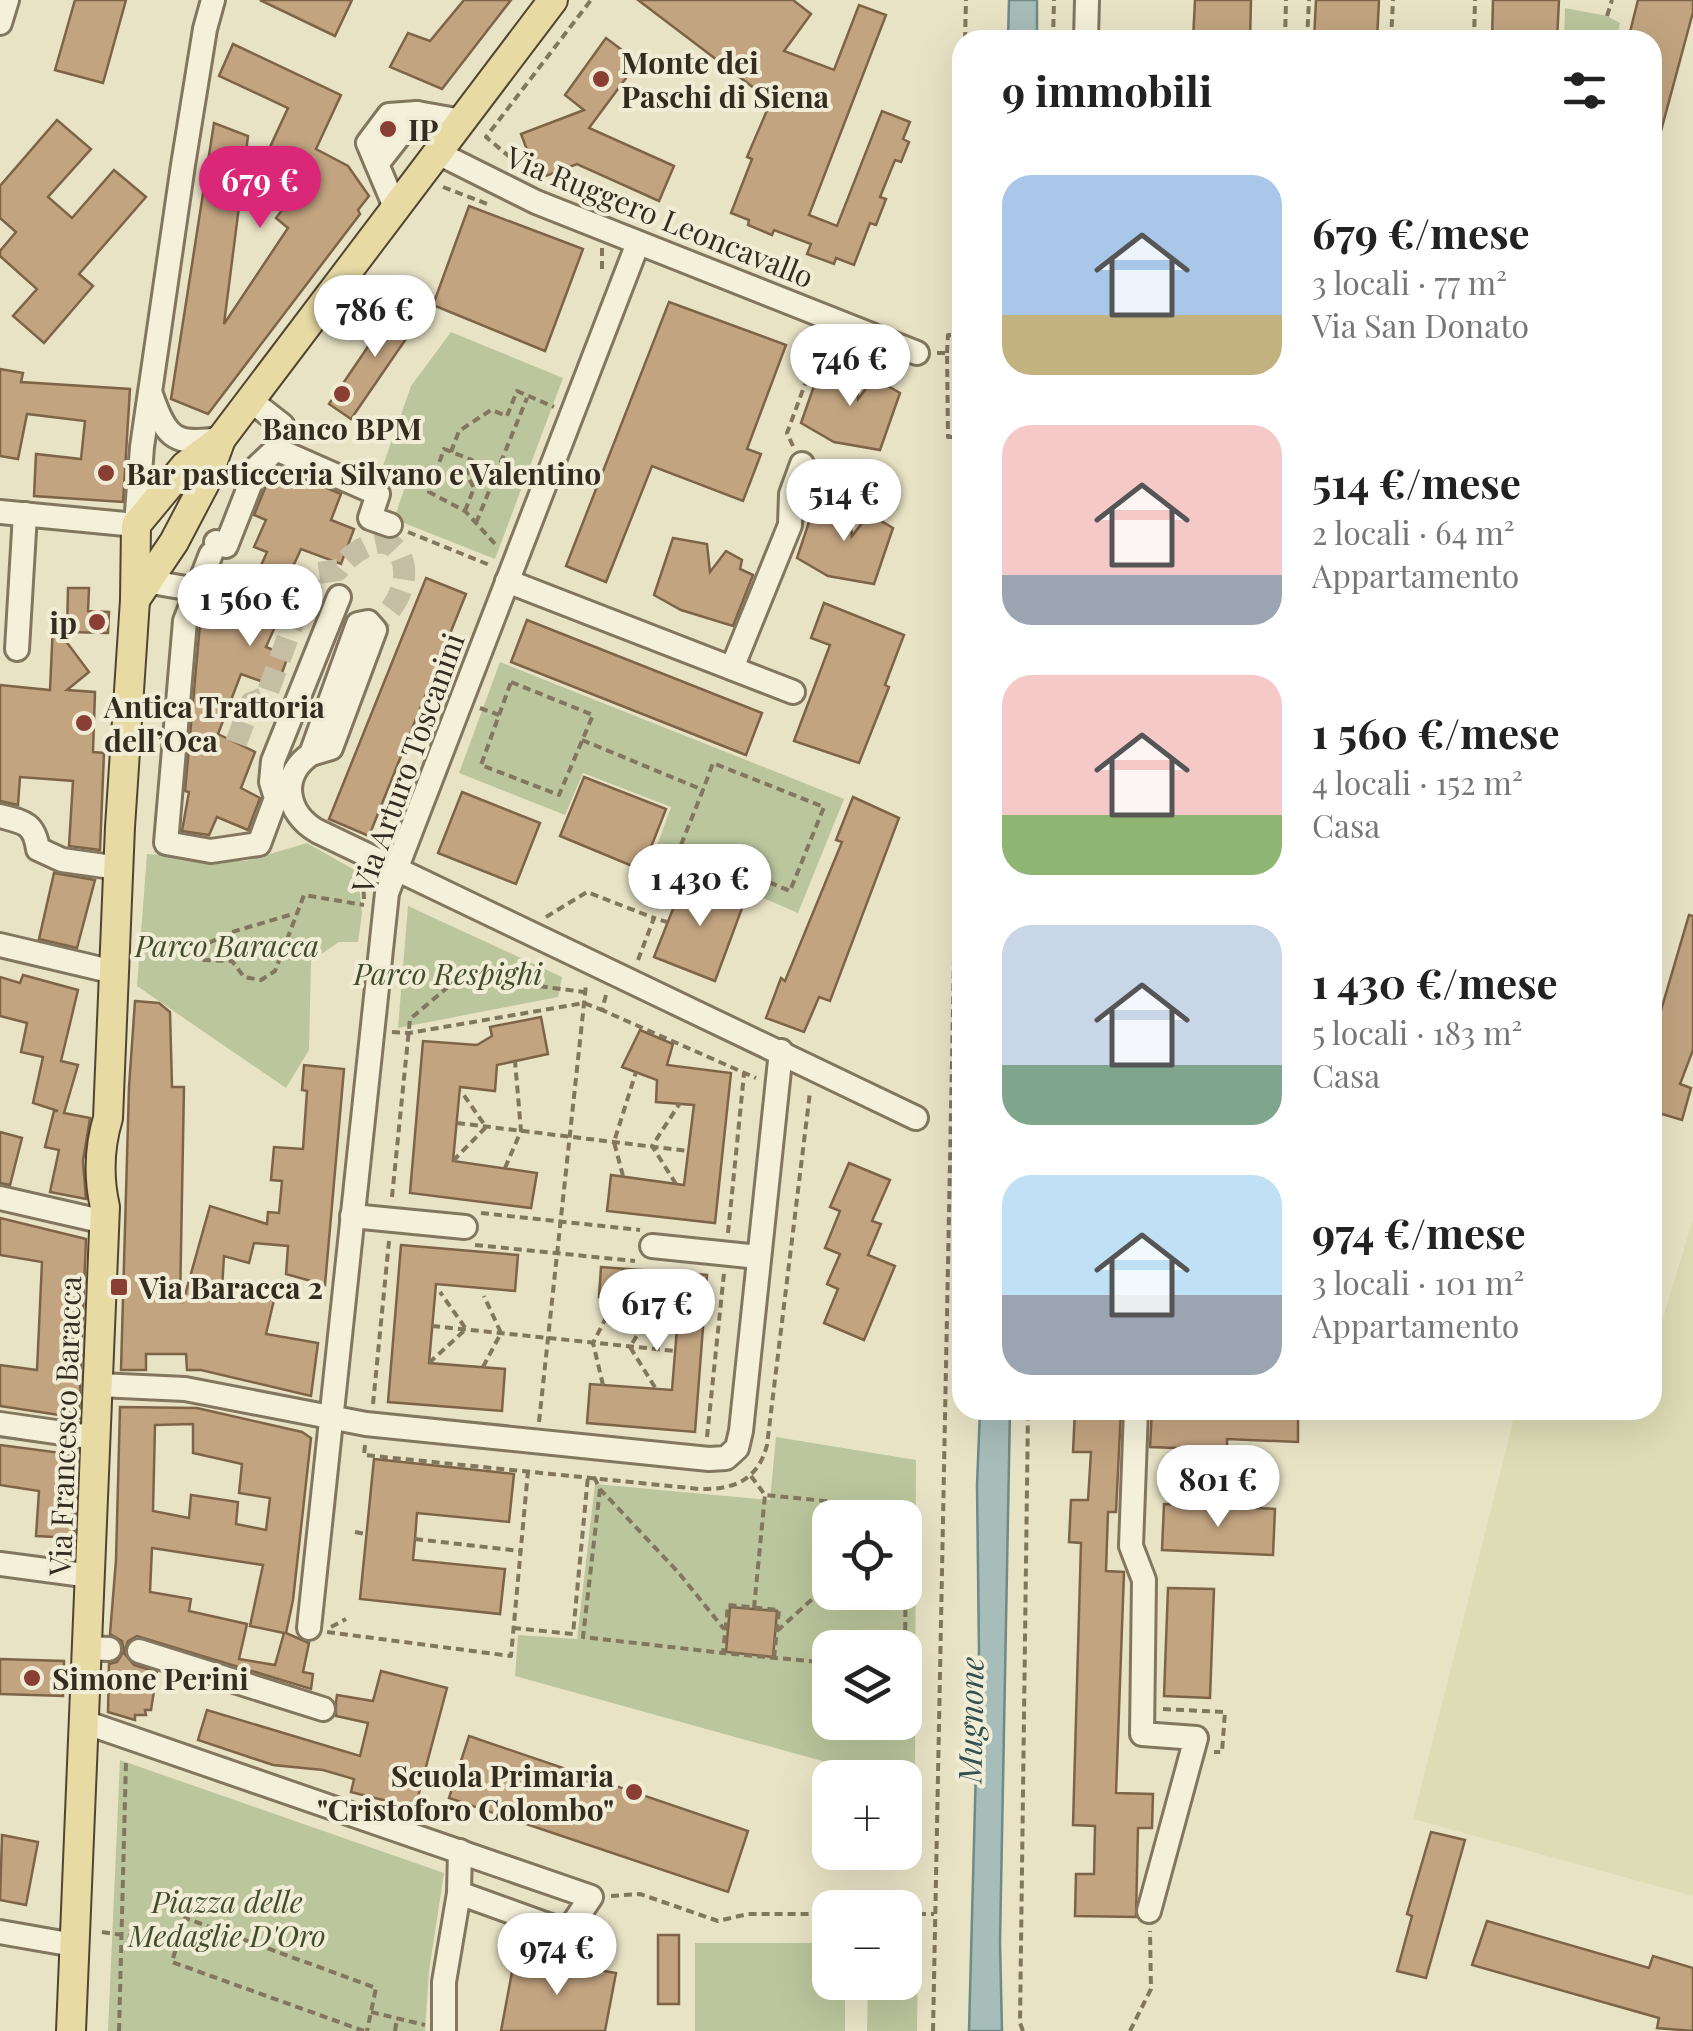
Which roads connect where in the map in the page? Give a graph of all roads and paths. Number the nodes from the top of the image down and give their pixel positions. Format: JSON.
{"nodes":[{"id":1,"x":7,"y":0,"type":"edge"},
{"id":2,"x":213,"y":0,"type":"edge"},
{"id":3,"x":553,"y":0,"type":"edge"},
{"id":4,"x":590,"y":0,"type":"edge"},
{"id":5,"x":966,"y":0,"type":"edge"},
{"id":6,"x":1054,"y":0,"type":"edge"},
{"id":7,"x":1087,"y":0,"type":"edge"},
{"id":8,"x":1286,"y":0,"type":"edge"},
{"id":9,"x":1309,"y":0,"type":"edge"},
{"id":10,"x":1392,"y":0,"type":"edge"},
{"id":11,"x":1475,"y":0,"type":"edge"},
{"id":12,"x":1612,"y":0,"type":"edge"},
{"id":13,"x":1607,"y":16,"type":"dead end"},
{"id":14,"x":0,"y":24,"type":"edge"},
{"id":15,"x":965,"y":30,"type":"edge"},
{"id":16,"x":1053,"y":30,"type":"edge"},
{"id":17,"x":1086,"y":30,"type":"edge"},
{"id":18,"x":1285,"y":30,"type":"edge"},
{"id":19,"x":1308,"y":30,"type":"edge"},
{"id":20,"x":1391,"y":30,"type":"edge"},
{"id":21,"x":1474,"y":30,"type":"edge"},
{"id":22,"x":462,"y":121,"type":"junction"},
{"id":23,"x":486,"y":137,"type":"dead end"},
{"id":24,"x":438,"y":153,"type":"junction"},
{"id":25,"x":443,"y":187,"type":"dead end"},
{"id":26,"x":492,"y":206,"type":"dead end"},
{"id":27,"x":395,"y":207,"type":"junction"},
{"id":28,"x":638,"y":242,"type":"junction"},
{"id":29,"x":602,"y":248,"type":"dead end"},
{"id":30,"x":602,"y":288,"type":"dead end"},
{"id":31,"x":830,"y":317,"type":"junction"},
{"id":32,"x":952,"y":335,"type":"edge"},
{"id":33,"x":917,"y":353,"type":"dead end"},
{"id":34,"x":947,"y":353,"type":"dead end"},
{"id":35,"x":947,"y":372,"type":"dead end"},
{"id":36,"x":151,"y":394,"type":"junction"},
{"id":37,"x":527,"y":396,"type":"junction"},
{"id":38,"x":250,"y":400,"type":"junction"},
{"id":39,"x":554,"y":408,"type":"dead end"},
{"id":40,"x":952,"y":437,"type":"edge"},
{"id":41,"x":221,"y":440,"type":"junction"},
{"id":42,"x":276,"y":450,"type":"junction"},
{"id":43,"x":451,"y":452,"type":"junction"},
{"id":44,"x":802,"y":464,"type":"joint"},
{"id":45,"x":465,"y":511,"type":"junction"},
{"id":46,"x":0,"y":512,"type":"edge"},
{"id":47,"x":24,"y":514,"type":"junction"},
{"id":48,"x":476,"y":523,"type":"junction"},
{"id":49,"x":136,"y":524,"type":"junction"},
{"id":50,"x":390,"y":525,"type":"joint"},
{"id":51,"x":504,"y":573,"type":"junction"},
{"id":52,"x":198,"y":590,"type":"junction"},
{"id":53,"x":140,"y":591,"type":"junction"},
{"id":54,"x":339,"y":596,"type":"dead end"},
{"id":55,"x":325,"y":631,"type":"junction"},
{"id":56,"x":17,"y":649,"type":"dead end"},
{"id":57,"x":732,"y":668,"type":"junction"},
{"id":58,"x":793,"y":692,"type":"dead end"},
{"id":59,"x":582,"y":740,"type":"junction"},
{"id":60,"x":281,"y":790,"type":"junction"},
{"id":61,"x":703,"y":790,"type":"junction"},
{"id":62,"x":0,"y":816,"type":"edge"},
{"id":63,"x":396,"y":867,"type":"junction"},
{"id":64,"x":119,"y":868,"type":"junction"},
{"id":65,"x":364,"y":905,"type":"dead end"},
{"id":66,"x":295,"y":914,"type":"junction"},
{"id":67,"x":654,"y":918,"type":"junction"},
{"id":68,"x":668,"y":922,"type":"dead end"},
{"id":69,"x":524,"y":931,"type":"junction"},
{"id":70,"x":0,"y":944,"type":"edge"},
{"id":71,"x":134,"y":948,"type":"dead end"},
{"id":72,"x":185,"y":954,"type":"junction"},
{"id":73,"x":636,"y":964,"type":"dead end"},
{"id":74,"x":114,"y":972,"type":"junction"},
{"id":75,"x":584,"y":992,"type":"junction"},
{"id":76,"x":584,"y":1002,"type":"junction"},
{"id":77,"x":602,"y":1010,"type":"junction"},
{"id":78,"x":952,"y":1036,"type":"edge"},
{"id":79,"x":781,"y":1051,"type":"junction"},
{"id":80,"x":757,"y":1060,"type":"dead end"},
{"id":81,"x":515,"y":1061,"type":"dead end"},
{"id":82,"x":636,"y":1072,"type":"dead end"},
{"id":83,"x":744,"y":1074,"type":"junction"},
{"id":84,"x":754,"y":1078,"type":"junction"},
{"id":85,"x":765,"y":1081,"type":"dead end"},
{"id":86,"x":461,"y":1091,"type":"dead end"},
{"id":87,"x":810,"y":1092,"type":"dead end"},
{"id":88,"x":680,"y":1104,"type":"dead end"},
{"id":89,"x":916,"y":1118,"type":"dead end"},
{"id":90,"x":457,"y":1123,"type":"dead end"},
{"id":91,"x":486,"y":1127,"type":"junction"},
{"id":92,"x":521,"y":1131,"type":"junction"},
{"id":93,"x":568,"y":1136,"type":"junction"},
{"id":94,"x":614,"y":1142,"type":"junction"},
{"id":95,"x":652,"y":1146,"type":"junction"},
{"id":96,"x":688,"y":1151,"type":"dead end"},
{"id":97,"x":453,"y":1161,"type":"dead end"},
{"id":98,"x":506,"y":1168,"type":"dead end"},
{"id":99,"x":623,"y":1176,"type":"dead end"},
{"id":100,"x":676,"y":1184,"type":"dead end"},
{"id":101,"x":0,"y":1198,"type":"edge"},
{"id":102,"x":105,"y":1215,"type":"junction"},
{"id":103,"x":352,"y":1216,"type":"junction"},
{"id":104,"x":559,"y":1221,"type":"junction"},
{"id":105,"x":465,"y":1227,"type":"junction"},
{"id":106,"x":651,"y":1247,"type":"junction"},
{"id":107,"x":556,"y":1253,"type":"junction"},
{"id":108,"x":726,"y":1253,"type":"junction"},
{"id":109,"x":759,"y":1257,"type":"junction"},
{"id":110,"x":440,"y":1292,"type":"dead end"},
{"id":111,"x":484,"y":1296,"type":"dead end"},
{"id":112,"x":610,"y":1310,"type":"dead end"},
{"id":113,"x":650,"y":1314,"type":"dead end"},
{"id":114,"x":432,"y":1326,"type":"dead end"},
{"id":115,"x":466,"y":1329,"type":"junction"},
{"id":116,"x":500,"y":1333,"type":"junction"},
{"id":117,"x":547,"y":1338,"type":"junction"},
{"id":118,"x":594,"y":1343,"type":"junction"},
{"id":119,"x":630,"y":1346,"type":"junction"},
{"id":120,"x":675,"y":1351,"type":"dead end"},
{"id":121,"x":430,"y":1363,"type":"dead end"},
{"id":122,"x":483,"y":1367,"type":"dead end"},
{"id":123,"x":99,"y":1385,"type":"junction"},
{"id":124,"x":603,"y":1385,"type":"dead end"},
{"id":125,"x":656,"y":1389,"type":"dead end"},
{"id":126,"x":330,"y":1418,"type":"junction"},
{"id":127,"x":1028,"y":1420,"type":"edge"},
{"id":128,"x":1136,"y":1420,"type":"edge"},
{"id":129,"x":0,"y":1424,"type":"edge"},
{"id":130,"x":97,"y":1438,"type":"junction"},
{"id":131,"x":365,"y":1441,"type":"dead end"},
{"id":132,"x":537,"y":1441,"type":"junction"},
{"id":133,"x":707,"y":1442,"type":"dead end"},
{"id":134,"x":528,"y":1470,"type":"junction"},
{"id":135,"x":752,"y":1476,"type":"junction"},
{"id":136,"x":591,"y":1477,"type":"junction"},
{"id":137,"x":600,"y":1489,"type":"junction"},
{"id":138,"x":765,"y":1495,"type":"junction"},
{"id":139,"x":815,"y":1500,"type":"edge"},
{"id":140,"x":355,"y":1532,"type":"dead end"},
{"id":141,"x":366,"y":1534,"type":"dead end"},
{"id":142,"x":415,"y":1539,"type":"dead end"},
{"id":143,"x":520,"y":1551,"type":"junction"},
{"id":144,"x":0,"y":1564,"type":"edge"},
{"id":145,"x":92,"y":1576,"type":"junction"},
{"id":146,"x":812,"y":1599,"type":"edge"},
{"id":147,"x":754,"y":1608,"type":"junction"},
{"id":148,"x":346,"y":1618,"type":"dead end"},
{"id":149,"x":309,"y":1628,"type":"dead end"},
{"id":150,"x":513,"y":1628,"type":"junction"},
{"id":151,"x":777,"y":1631,"type":"junction"},
{"id":152,"x":726,"y":1632,"type":"junction"},
{"id":153,"x":573,"y":1634,"type":"junction"},
{"id":154,"x":583,"y":1637,"type":"junction"},
{"id":155,"x":140,"y":1651,"type":"dead end"},
{"id":156,"x":723,"y":1653,"type":"junction"},
{"id":157,"x":774,"y":1658,"type":"junction"},
{"id":158,"x":812,"y":1661,"type":"edge"},
{"id":159,"x":1156,"y":1709,"type":"dead end"},
{"id":160,"x":323,"y":1710,"type":"dead end"},
{"id":161,"x":84,"y":1722,"type":"junction"},
{"id":162,"x":1193,"y":1753,"type":"junction"},
{"id":163,"x":126,"y":1754,"type":"dead end"},
{"id":164,"x":460,"y":1851,"type":"junction"},
{"id":165,"x":460,"y":1893,"type":"junction"},
{"id":166,"x":592,"y":1897,"type":"junction"},
{"id":167,"x":1149,"y":1911,"type":"joint"},
{"id":168,"x":812,"y":1914,"type":"edge"},
{"id":169,"x":922,"y":1914,"type":"edge"},
{"id":170,"x":934,"y":1914,"type":"junction"},
{"id":171,"x":0,"y":1932,"type":"edge"},
{"id":172,"x":102,"y":1932,"type":"dead end"},
{"id":173,"x":121,"y":1934,"type":"junction"},
{"id":174,"x":178,"y":1943,"type":"junction"},
{"id":175,"x":74,"y":1945,"type":"junction"},
{"id":176,"x":371,"y":2012,"type":"junction"},
{"id":177,"x":397,"y":2018,"type":"junction"},
{"id":178,"x":438,"y":2029,"type":"edge"},
{"id":179,"x":71,"y":2031,"type":"edge"},
{"id":180,"x":119,"y":2031,"type":"edge"},
{"id":181,"x":366,"y":2031,"type":"edge"},
{"id":182,"x":394,"y":2031,"type":"edge"},
{"id":183,"x":934,"y":2031,"type":"edge"},
{"id":184,"x":1021,"y":2031,"type":"edge"},
{"id":185,"x":1130,"y":2031,"type":"edge"}],
"edges":[{"from":1,"to":14,"type":"street"},
{"from":2,"to":36,"type":"street","name":"Via Francesco Baracca"},
{"from":3,"to":22,"type":"main road"},
{"from":4,"to":23,"type":"path"},
{"from":5,"to":15,"type":"path"},
{"from":6,"to":16,"type":"path"},
{"from":7,"to":17,"type":"street"},
{"from":8,"to":18,"type":"path"},
{"from":9,"to":19,"type":"path"},
{"from":10,"to":20,"type":"path"},
{"from":11,"to":21,"type":"path"},
{"from":12,"to":13,"type":"path"},
{"from":22,"to":24,"type":"main road"},
{"from":22,"to":27,"type":"street"},
{"from":24,"to":27,"type":"main road"},
{"from":24,"to":28,"type":"street","name":"Via Ruggero Leoncavallo"},
{"from":25,"to":26,"type":"path"},
{"from":27,"to":38,"type":"main road"},
{"from":28,"to":31,"type":"street","name":"Via Ruggero Leoncavallo"},
{"from":28,"to":51,"type":"street","name":"Via Arturo Toscanini"},
{"from":29,"to":30,"type":"path"},
{"from":31,"to":33,"type":"street","name":"Via Ruggero Leoncavallo"},
{"from":31,"to":44,"type":"path"},
{"from":32,"to":34,"type":"path"},
{"from":35,"to":40,"type":"path"},
{"from":36,"to":41,"type":"street"},
{"from":36,"to":49,"type":"street","name":"Via Francesco Baracca"},
{"from":37,"to":39,"type":"path"},
{"from":37,"to":43,"type":"path"},
{"from":37,"to":48,"type":"path"},
{"from":38,"to":41,"type":"main road"},
{"from":38,"to":42,"type":"street"},
{"from":41,"to":49,"type":"main road"},
{"from":41,"to":53,"type":"main road"},
{"from":42,"to":50,"type":"street"},
{"from":42,"to":52,"type":"street"},
{"from":43,"to":45,"type":"path"},
{"from":43,"to":45,"type":"path"},
{"from":44,"to":57,"type":"street"},
{"from":45,"to":48,"type":"path"},
{"from":46,"to":47,"type":"street"},
{"from":47,"to":49,"type":"street"},
{"from":47,"to":56,"type":"street"},
{"from":48,"to":51,"type":"path"},
{"from":49,"to":53,"type":"main road","name":"Via Francesco Baracca"},
{"from":50,"to":51,"type":"path"},
{"from":51,"to":57,"type":"street"},
{"from":51,"to":63,"type":"street","name":"Via Arturo Toscanini"},
{"from":52,"to":53,"type":"street"},
{"from":52,"to":60,"type":"street"},
{"from":53,"to":64,"type":"main road","name":"Via Francesco Baracca"},
{"from":54,"to":55,"type":"street"},
{"from":55,"to":60,"type":"street"},
{"from":55,"to":60,"type":"street"},
{"from":57,"to":58,"type":"street"},
{"from":59,"to":59,"type":"path"},
{"from":59,"to":61,"type":"path"},
{"from":60,"to":63,"type":"street"},
{"from":61,"to":61,"type":"path"},
{"from":62,"to":64,"type":"street"},
{"from":63,"to":69,"type":"street"},
{"from":63,"to":103,"type":"street","name":"Via Arturo Toscanini"},
{"from":64,"to":74,"type":"main road","name":"Via Francesco Baracca"},
{"from":65,"to":66,"type":"path"},
{"from":66,"to":72,"type":"path"},
{"from":66,"to":72,"type":"path"},
{"from":67,"to":68,"type":"path"},
{"from":67,"to":69,"type":"path"},
{"from":67,"to":73,"type":"path"},
{"from":69,"to":79,"type":"street"},
{"from":70,"to":74,"type":"street"},
{"from":71,"to":72,"type":"path"},
{"from":74,"to":102,"type":"main road","name":"Via Francesco Baracca"},
{"from":75,"to":76,"type":"path"},
{"from":75,"to":76,"type":"path"},
{"from":75,"to":77,"type":"path"},
{"from":76,"to":77,"type":"path"},
{"from":76,"to":93,"type":"path"},
{"from":77,"to":83,"type":"path"},
{"from":78,"to":170,"type":"path"},
{"from":79,"to":89,"type":"street"},
{"from":79,"to":109,"type":"street"},
{"from":80,"to":84,"type":"path"},
{"from":81,"to":92,"type":"path"},
{"from":82,"to":94,"type":"path"},
{"from":83,"to":84,"type":"path"},
{"from":83,"to":108,"type":"path"},
{"from":84,"to":85,"type":"path"},
{"from":86,"to":91,"type":"path"},
{"from":87,"to":135,"type":"path"},
{"from":88,"to":95,"type":"path"},
{"from":90,"to":91,"type":"path"},
{"from":91,"to":92,"type":"path"},
{"from":91,"to":97,"type":"path"},
{"from":92,"to":93,"type":"path"},
{"from":92,"to":98,"type":"path"},
{"from":93,"to":94,"type":"path"},
{"from":93,"to":104,"type":"path"},
{"from":94,"to":95,"type":"path"},
{"from":94,"to":99,"type":"path"},
{"from":95,"to":96,"type":"path"},
{"from":95,"to":100,"type":"path"},
{"from":101,"to":102,"type":"street"},
{"from":102,"to":123,"type":"main road","name":"Via Francesco Baracca"},
{"from":103,"to":105,"type":"street"},
{"from":103,"to":126,"type":"street","name":"Via Arturo Toscanini"},
{"from":104,"to":105,"type":"path"},
{"from":104,"to":106,"type":"path"},
{"from":104,"to":107,"type":"path"},
{"from":105,"to":107,"type":"path"},
{"from":106,"to":107,"type":"path"},
{"from":106,"to":108,"type":"street"},
{"from":107,"to":117,"type":"path"},
{"from":108,"to":109,"type":"street"},
{"from":108,"to":133,"type":"path"},
{"from":109,"to":132,"type":"street"},
{"from":110,"to":115,"type":"path"},
{"from":111,"to":116,"type":"path"},
{"from":112,"to":118,"type":"path"},
{"from":113,"to":119,"type":"path"},
{"from":114,"to":115,"type":"path"},
{"from":115,"to":116,"type":"path"},
{"from":115,"to":121,"type":"path"},
{"from":116,"to":117,"type":"path"},
{"from":116,"to":122,"type":"path"},
{"from":117,"to":118,"type":"path"},
{"from":117,"to":132,"type":"path"},
{"from":118,"to":119,"type":"path"},
{"from":118,"to":124,"type":"path"},
{"from":119,"to":120,"type":"path"},
{"from":119,"to":125,"type":"path"},
{"from":123,"to":126,"type":"street"},
{"from":123,"to":130,"type":"main road","name":"Via Francesco Baracca"},
{"from":126,"to":132,"type":"street"},
{"from":126,"to":149,"type":"street","name":"Via Arturo Toscanini"},
{"from":127,"to":184,"type":"path"},
{"from":128,"to":162,"type":"street"},
{"from":129,"to":130,"type":"street"},
{"from":130,"to":145,"type":"main road","name":"Via Francesco Baracca"},
{"from":131,"to":134,"type":"path"},
{"from":134,"to":136,"type":"path"},
{"from":134,"to":143,"type":"path"},
{"from":135,"to":136,"type":"path"},
{"from":135,"to":138,"type":"path"},
{"from":136,"to":137,"type":"path"},
{"from":136,"to":153,"type":"path"},
{"from":137,"to":152,"type":"path"},
{"from":137,"to":154,"type":"path"},
{"from":138,"to":139,"type":"path"},
{"from":138,"to":147,"type":"path"},
{"from":140,"to":141,"type":"path"},
{"from":142,"to":143,"type":"path"},
{"from":143,"to":150,"type":"path"},
{"from":144,"to":145,"type":"street"},
{"from":145,"to":161,"type":"main road","name":"Via Francesco Baracca"},
{"from":146,"to":151,"type":"path"},
{"from":147,"to":151,"type":"path"},
{"from":147,"to":152,"type":"path"},
{"from":148,"to":150,"type":"path"},
{"from":150,"to":153,"type":"path"},
{"from":151,"to":157,"type":"path"},
{"from":152,"to":156,"type":"path"},
{"from":153,"to":154,"type":"path"},
{"from":154,"to":156,"type":"path"},
{"from":155,"to":160,"type":"street"},
{"from":156,"to":157,"type":"path"},
{"from":157,"to":158,"type":"path"},
{"from":159,"to":162,"type":"path"},
{"from":161,"to":164,"type":"street"},
{"from":161,"to":175,"type":"main road","name":"Via Francesco Baracca"},
{"from":162,"to":167,"type":"street"},
{"from":163,"to":173,"type":"path"},
{"from":164,"to":165,"type":"street"},
{"from":164,"to":166,"type":"street"},
{"from":165,"to":166,"type":"street"},
{"from":165,"to":178,"type":"street"},
{"from":166,"to":168,"type":"path"},
{"from":167,"to":185,"type":"path"},
{"from":169,"to":170,"type":"path"},
{"from":170,"to":183,"type":"path"},
{"from":171,"to":175,"type":"street"},
{"from":172,"to":173,"type":"path"},
{"from":173,"to":174,"type":"path"},
{"from":173,"to":180,"type":"path"},
{"from":174,"to":176,"type":"path"},
{"from":174,"to":181,"type":"path"},
{"from":175,"to":179,"type":"main road","name":"Via Francesco Baracca"},
{"from":176,"to":177,"type":"path"},
{"from":176,"to":181,"type":"path"},
{"from":177,"to":178,"type":"path"},
{"from":177,"to":182,"type":"path"}]}
